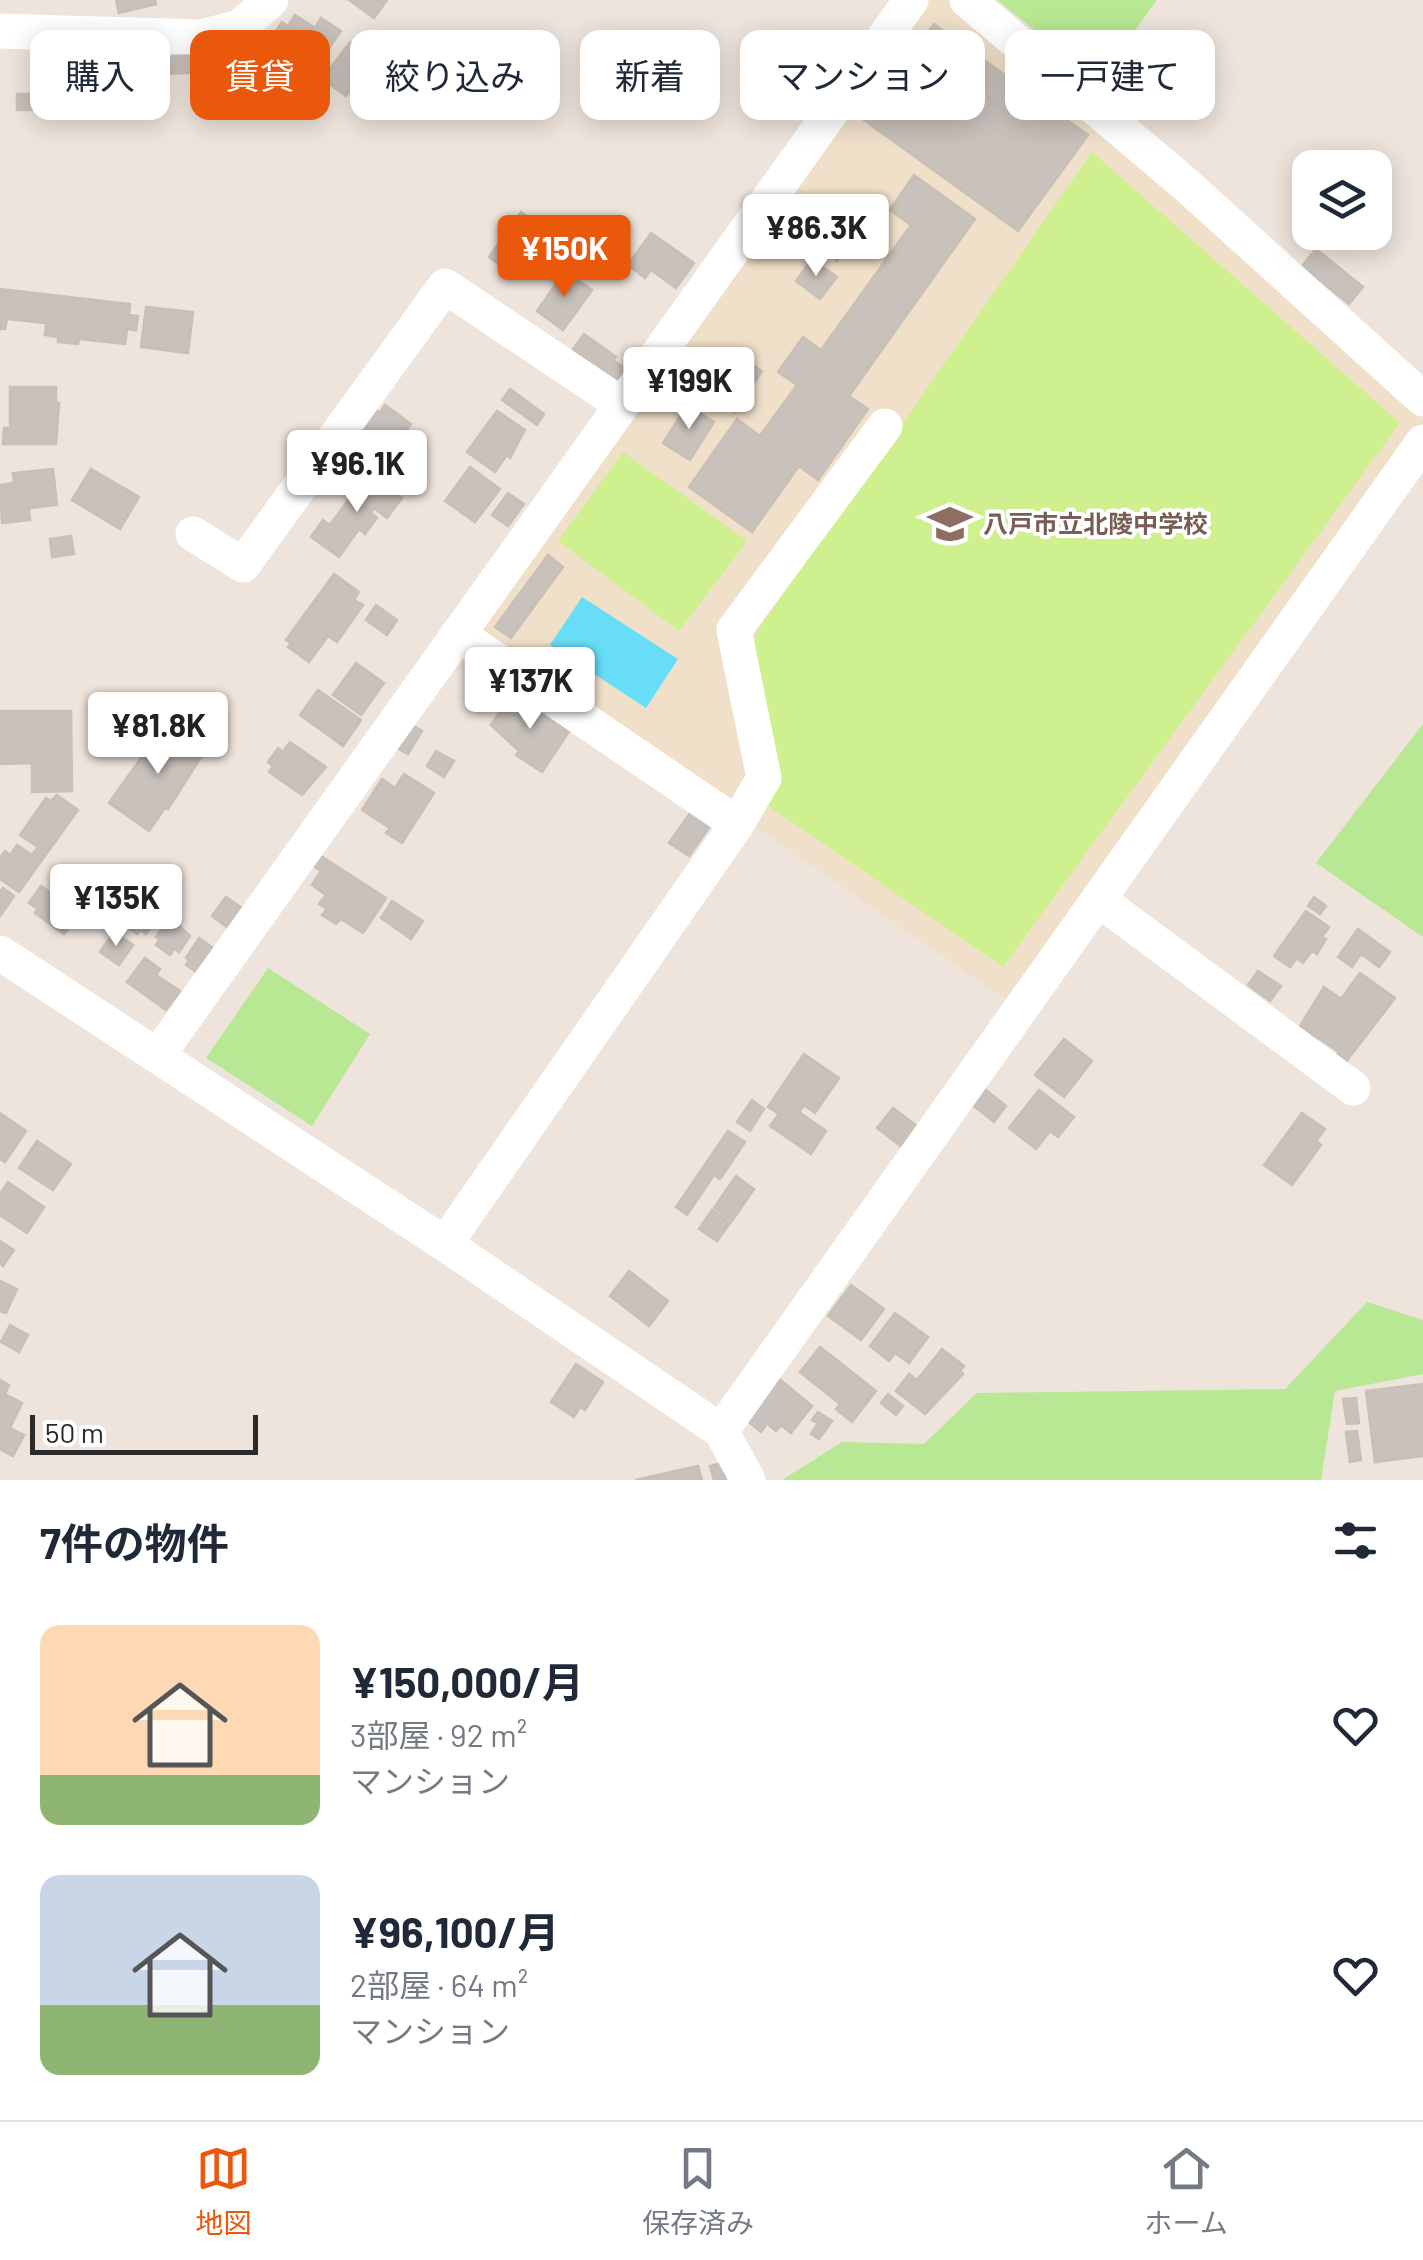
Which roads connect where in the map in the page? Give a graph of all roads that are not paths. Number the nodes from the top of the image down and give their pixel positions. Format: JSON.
{"nodes":[{"id":1,"x":271,"y":0,"type":"edge"},
{"id":2,"x":911,"y":0,"type":"edge"},
{"id":3,"x":967,"y":0,"type":"edge"},
{"id":4,"x":0,"y":31,"type":"edge"},
{"id":5,"x":1423,"y":399,"type":"edge"},
{"id":6,"x":621,"y":404,"type":"junction"},
{"id":7,"x":884,"y":426,"type":"dead end"},
{"id":8,"x":1423,"y":442,"type":"edge"},
{"id":9,"x":193,"y":534,"type":"dead end"},
{"id":10,"x":458,"y":634,"type":"junction"},
{"id":11,"x":737,"y":824,"type":"junction"},
{"id":12,"x":1100,"y":900,"type":"junction"},
{"id":13,"x":0,"y":953,"type":"edge"},
{"id":14,"x":158,"y":1055,"type":"junction"},
{"id":15,"x":1353,"y":1088,"type":"dead end"},
{"id":16,"x":445,"y":1244,"type":"junction"},
{"id":17,"x":721,"y":1431,"type":"junction"},
{"id":18,"x":748,"y":1480,"type":"edge"}],
"edges":[{"from":1,"to":4,"type":"street"},
{"from":2,"to":6,"type":"street"},
{"from":3,"to":5,"type":"street"},
{"from":6,"to":9,"type":"street"},
{"from":6,"to":10,"type":"street"},
{"from":7,"to":11,"type":"street"},
{"from":8,"to":12,"type":"street"},
{"from":10,"to":11,"type":"street"},
{"from":10,"to":14,"type":"street"},
{"from":11,"to":16,"type":"street"},
{"from":12,"to":15,"type":"street"},
{"from":12,"to":17,"type":"street"},
{"from":13,"to":14,"type":"street"},
{"from":14,"to":16,"type":"street"},
{"from":16,"to":17,"type":"street"},
{"from":17,"to":18,"type":"street"}]}
